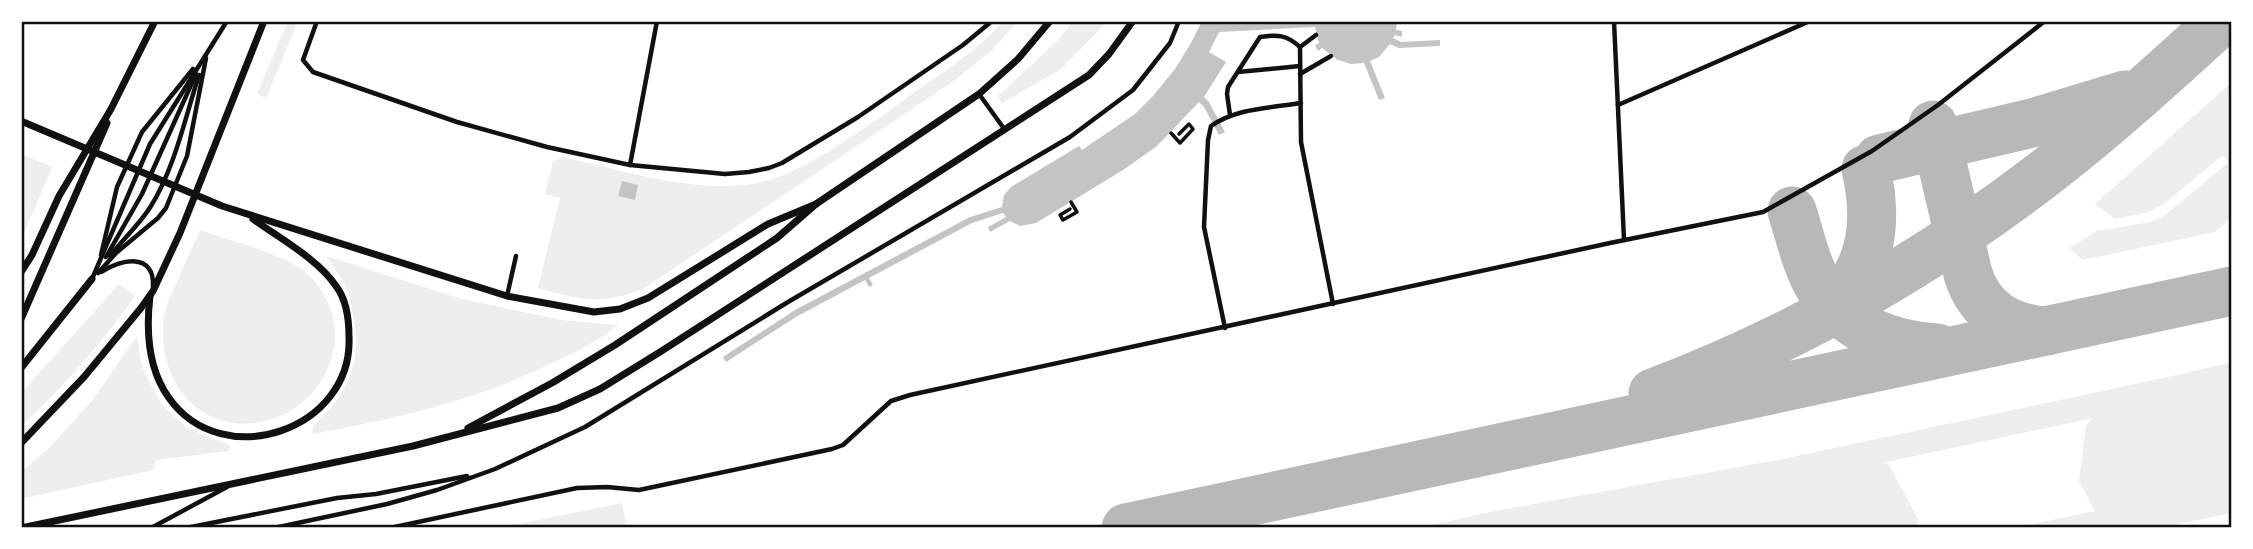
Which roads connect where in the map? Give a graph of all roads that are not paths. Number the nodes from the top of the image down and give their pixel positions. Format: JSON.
{"nodes":[{"id":1,"x":155,"y":21,"type":"edge"},
{"id":2,"x":227,"y":21,"type":"edge"},
{"id":3,"x":264,"y":21,"type":"edge"},
{"id":4,"x":317,"y":21,"type":"edge"},
{"id":5,"x":657,"y":21,"type":"edge"},
{"id":6,"x":992,"y":21,"type":"edge"},
{"id":7,"x":1049,"y":21,"type":"edge"},
{"id":8,"x":1133,"y":21,"type":"edge"},
{"id":9,"x":1179,"y":21,"type":"edge"},
{"id":10,"x":1614,"y":21,"type":"edge"},
{"id":11,"x":1810,"y":21,"type":"edge"},
{"id":12,"x":2045,"y":21,"type":"edge"},
{"id":13,"x":1317,"y":34,"type":"dead end"},
{"id":14,"x":1300,"y":47,"type":"junction"},
{"id":15,"x":210,"y":48,"type":"junction"},
{"id":16,"x":1331,"y":56,"type":"dead end"},
{"id":17,"x":1300,"y":66,"type":"junction"},
{"id":18,"x":1238,"y":72,"type":"junction"},
{"id":19,"x":1300,"y":74,"type":"junction"},
{"id":20,"x":121,"y":90,"type":"junction"},
{"id":21,"x":979,"y":94,"type":"junction"},
{"id":22,"x":1300,"y":103,"type":"junction"},
{"id":23,"x":1618,"y":105,"type":"junction"},
{"id":24,"x":1230,"y":115,"type":"junction"},
{"id":25,"x":23,"y":122,"type":"edge"},
{"id":26,"x":1005,"y":131,"type":"junction"},
{"id":27,"x":630,"y":165,"type":"junction"},
{"id":28,"x":816,"y":204,"type":"junction"},
{"id":29,"x":246,"y":214,"type":"junction"},
{"id":30,"x":1624,"y":240,"type":"junction"},
{"id":31,"x":516,"y":256,"type":"dead end"},
{"id":32,"x":21,"y":272,"type":"edge"},
{"id":33,"x":92,"y":279,"type":"junction"},
{"id":34,"x":151,"y":293,"type":"junction"},
{"id":35,"x":507,"y":296,"type":"junction"},
{"id":36,"x":1333,"y":304,"type":"junction"},
{"id":37,"x":24,"y":309,"type":"edge"},
{"id":38,"x":21,"y":319,"type":"edge"},
{"id":39,"x":1225,"y":328,"type":"junction"},
{"id":40,"x":21,"y":368,"type":"edge"},
{"id":41,"x":457,"y":434,"type":"junction"},
{"id":42,"x":21,"y":443,"type":"edge"},
{"id":43,"x":481,"y":474,"type":"junction"},
{"id":44,"x":234,"y":483,"type":"junction"},
{"id":45,"x":21,"y":528,"type":"edge"},
{"id":46,"x":151,"y":528,"type":"edge"},
{"id":47,"x":186,"y":528,"type":"edge"},
{"id":48,"x":274,"y":528,"type":"edge"},
{"id":49,"x":390,"y":528,"type":"edge"}],
"edges":[{"from":1,"to":20,"type":"street"},
{"from":2,"to":15,"type":"lane"},
{"from":3,"to":34,"type":"street"},
{"from":4,"to":27,"type":"lane"},
{"from":5,"to":27,"type":"lane"},
{"from":6,"to":27,"type":"lane"},
{"from":7,"to":21,"type":"street"},
{"from":8,"to":26,"type":"street"},
{"from":9,"to":43,"type":"lane"},
{"from":10,"to":23,"type":"lane"},
{"from":11,"to":23,"type":"lane"},
{"from":12,"to":30,"type":"lane"},
{"from":13,"to":14,"type":"lane"},
{"from":14,"to":17,"type":"lane"},
{"from":14,"to":18,"type":"lane"},
{"from":15,"to":33,"type":"lane"},
{"from":15,"to":33,"type":"lane"},
{"from":15,"to":33,"type":"lane"},
{"from":15,"to":33,"type":"lane"},
{"from":15,"to":33,"type":"lane"},
{"from":16,"to":19,"type":"lane"},
{"from":17,"to":18,"type":"lane"},
{"from":17,"to":19,"type":"lane"},
{"from":18,"to":24,"type":"lane"},
{"from":19,"to":22,"type":"lane"},
{"from":20,"to":32,"type":"street"},
{"from":20,"to":37,"type":"street"},
{"from":21,"to":26,"type":"lane"},
{"from":21,"to":28,"type":"street"},
{"from":22,"to":24,"type":"lane"},
{"from":22,"to":36,"type":"lane"},
{"from":23,"to":30,"type":"lane"},
{"from":24,"to":39,"type":"lane"},
{"from":25,"to":29,"type":"street"},
{"from":26,"to":41,"type":"street"},
{"from":28,"to":35,"type":"street"},
{"from":28,"to":41,"type":"street"},
{"from":29,"to":34,"type":"street"},
{"from":29,"to":35,"type":"street"},
{"from":30,"to":36,"type":"lane"},
{"from":31,"to":35,"type":"lane"},
{"from":33,"to":34,"type":"lane"},
{"from":33,"to":40,"type":"street"},
{"from":34,"to":42,"type":"street"},
{"from":36,"to":39,"type":"lane"},
{"from":37,"to":38,"type":"street"},
{"from":39,"to":49,"type":"lane"},
{"from":41,"to":44,"type":"street"},
{"from":43,"to":47,"type":"lane"},
{"from":43,"to":48,"type":"lane"},
{"from":44,"to":45,"type":"street"},
{"from":44,"to":46,"type":"lane"}]}
